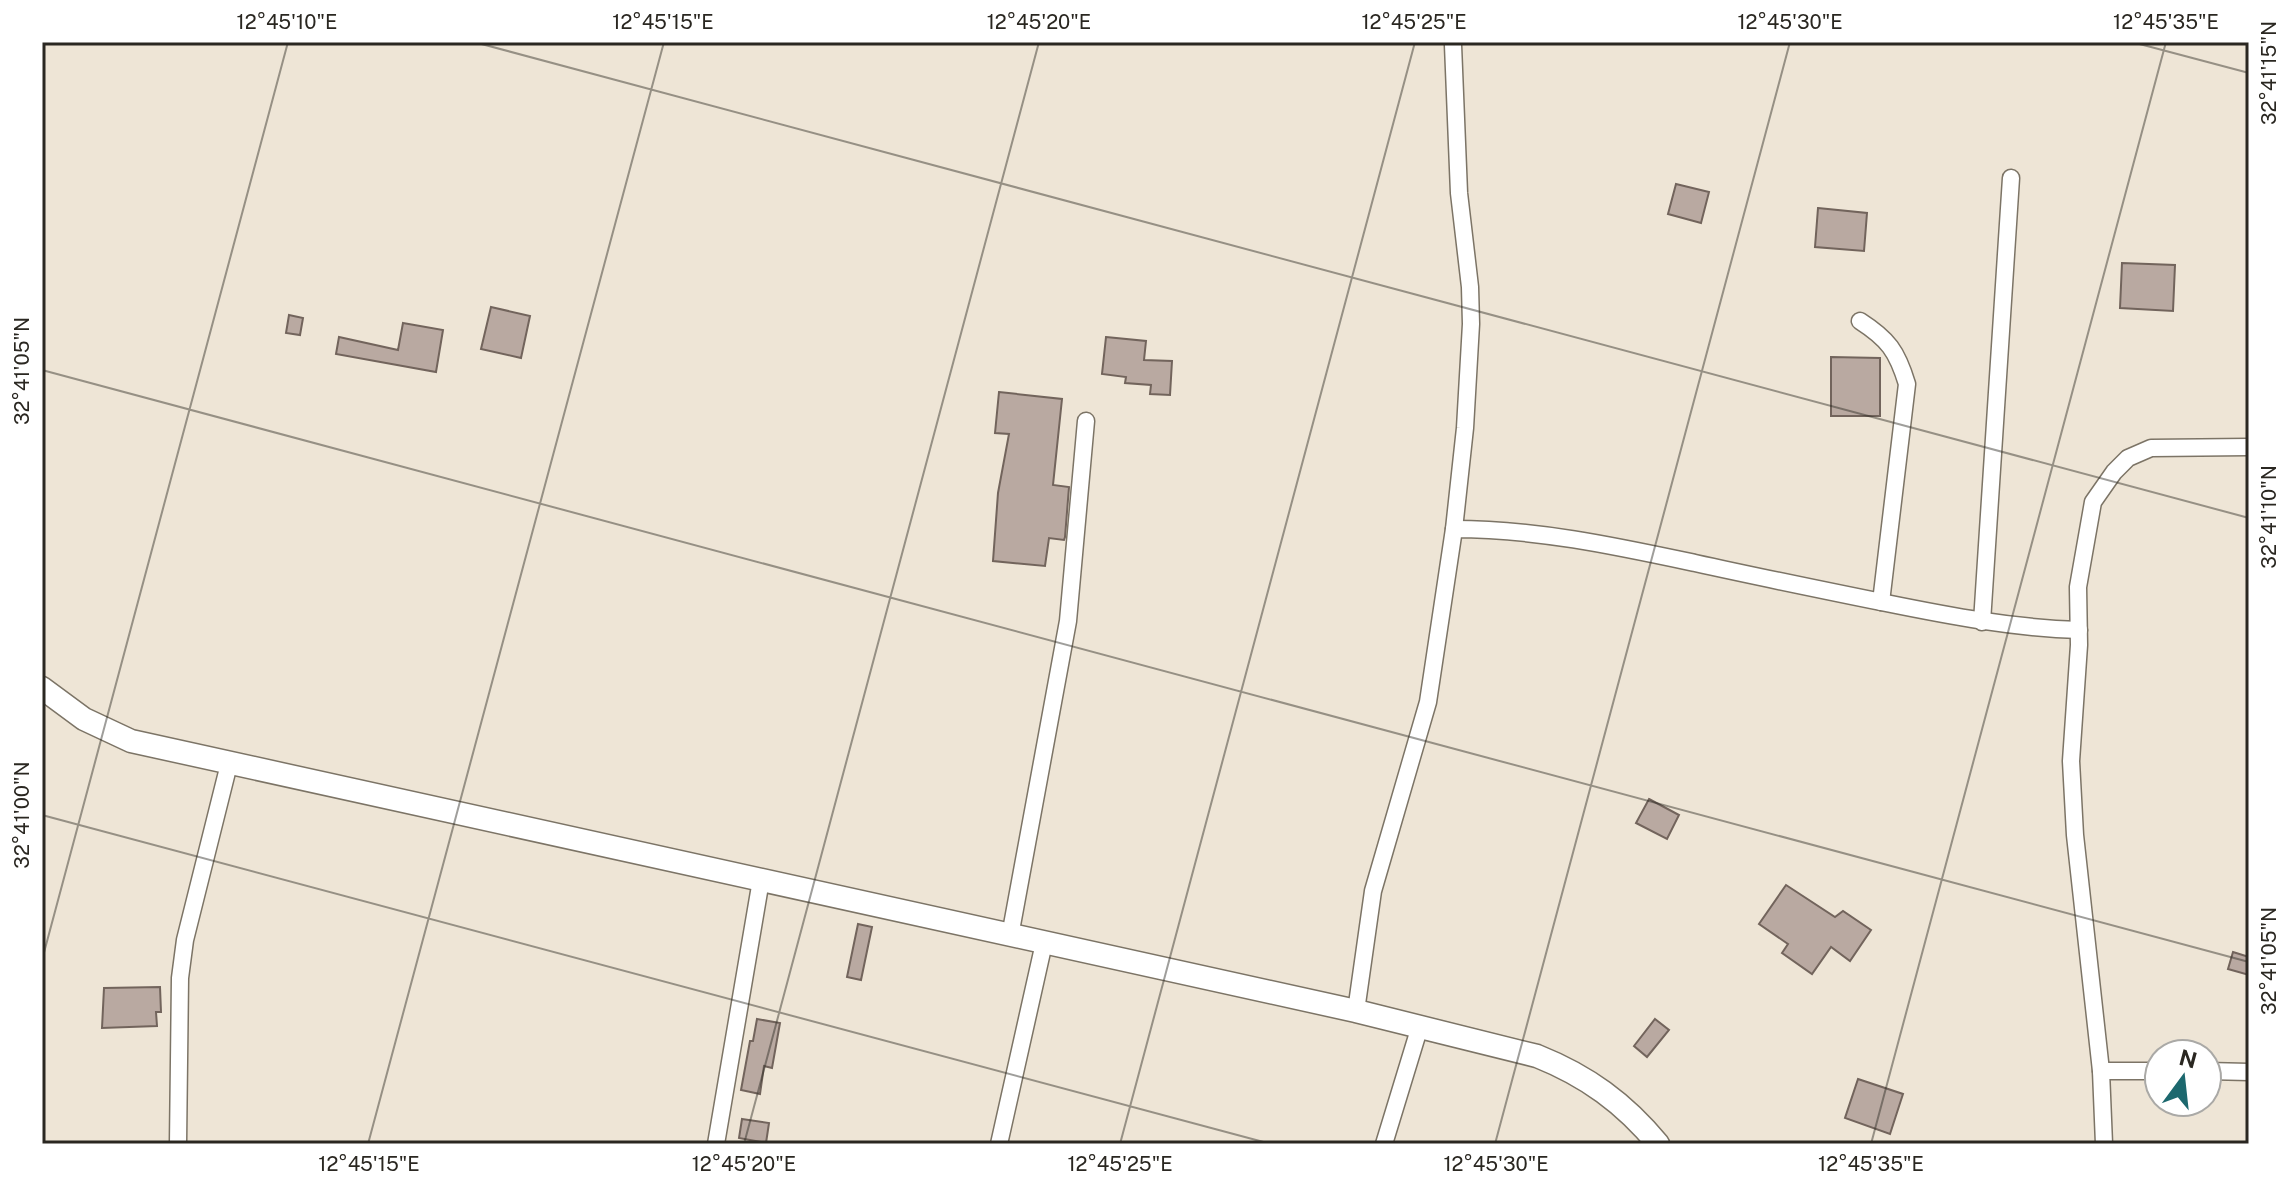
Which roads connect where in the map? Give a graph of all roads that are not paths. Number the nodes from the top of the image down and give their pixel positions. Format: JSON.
{"nodes":[{"id":1,"x":1453,"y":45,"type":"dead end"},
{"id":2,"x":2011,"y":178,"type":"dead end"},
{"id":3,"x":1860,"y":321,"type":"dead end"},
{"id":4,"x":1086,"y":421,"type":"dead end"},
{"id":5,"x":2249,"y":447,"type":"edge"},
{"id":6,"x":1454,"y":529,"type":"junction"},
{"id":7,"x":1881,"y":602,"type":"junction"},
{"id":8,"x":1982,"y":622,"type":"junction"},
{"id":9,"x":2079,"y":630,"type":"junction"},
{"id":10,"x":42,"y":688,"type":"edge"},
{"id":11,"x":229,"y":764,"type":"junction"},
{"id":12,"x":761,"y":880,"type":"junction"},
{"id":13,"x":1010,"y":936,"type":"junction"},
{"id":14,"x":1044,"y":943,"type":"junction"},
{"id":15,"x":1356,"y":1011,"type":"junction"},
{"id":16,"x":1420,"y":1026,"type":"junction"},
{"id":17,"x":2101,"y":1071,"type":"junction"},
{"id":18,"x":2143,"y":1071,"type":"edge"},
{"id":19,"x":2223,"y":1071,"type":"edge"},
{"id":20,"x":2249,"y":1072,"type":"edge"},
{"id":21,"x":178,"y":1144,"type":"edge"},
{"id":22,"x":716,"y":1144,"type":"edge"},
{"id":23,"x":999,"y":1144,"type":"edge"},
{"id":24,"x":1384,"y":1144,"type":"edge"},
{"id":25,"x":1658,"y":1144,"type":"edge"},
{"id":26,"x":2104,"y":1144,"type":"edge"}],
"edges":[{"from":1,"to":6,"type":"street"},
{"from":2,"to":8,"type":"street"},
{"from":3,"to":7,"type":"street"},
{"from":4,"to":13,"type":"street"},
{"from":5,"to":9,"type":"street"},
{"from":6,"to":7,"type":"street"},
{"from":6,"to":15,"type":"street"},
{"from":7,"to":8,"type":"street"},
{"from":8,"to":9,"type":"street"},
{"from":9,"to":17,"type":"street"},
{"from":10,"to":11,"type":"street"},
{"from":11,"to":12,"type":"street"},
{"from":11,"to":21,"type":"street"},
{"from":12,"to":13,"type":"street"},
{"from":12,"to":22,"type":"street"},
{"from":13,"to":14,"type":"street"},
{"from":14,"to":15,"type":"street"},
{"from":14,"to":23,"type":"street"},
{"from":15,"to":16,"type":"street"},
{"from":16,"to":24,"type":"street"},
{"from":16,"to":25,"type":"street"},
{"from":17,"to":18,"type":"street"},
{"from":17,"to":26,"type":"street"},
{"from":19,"to":20,"type":"street"}]}
